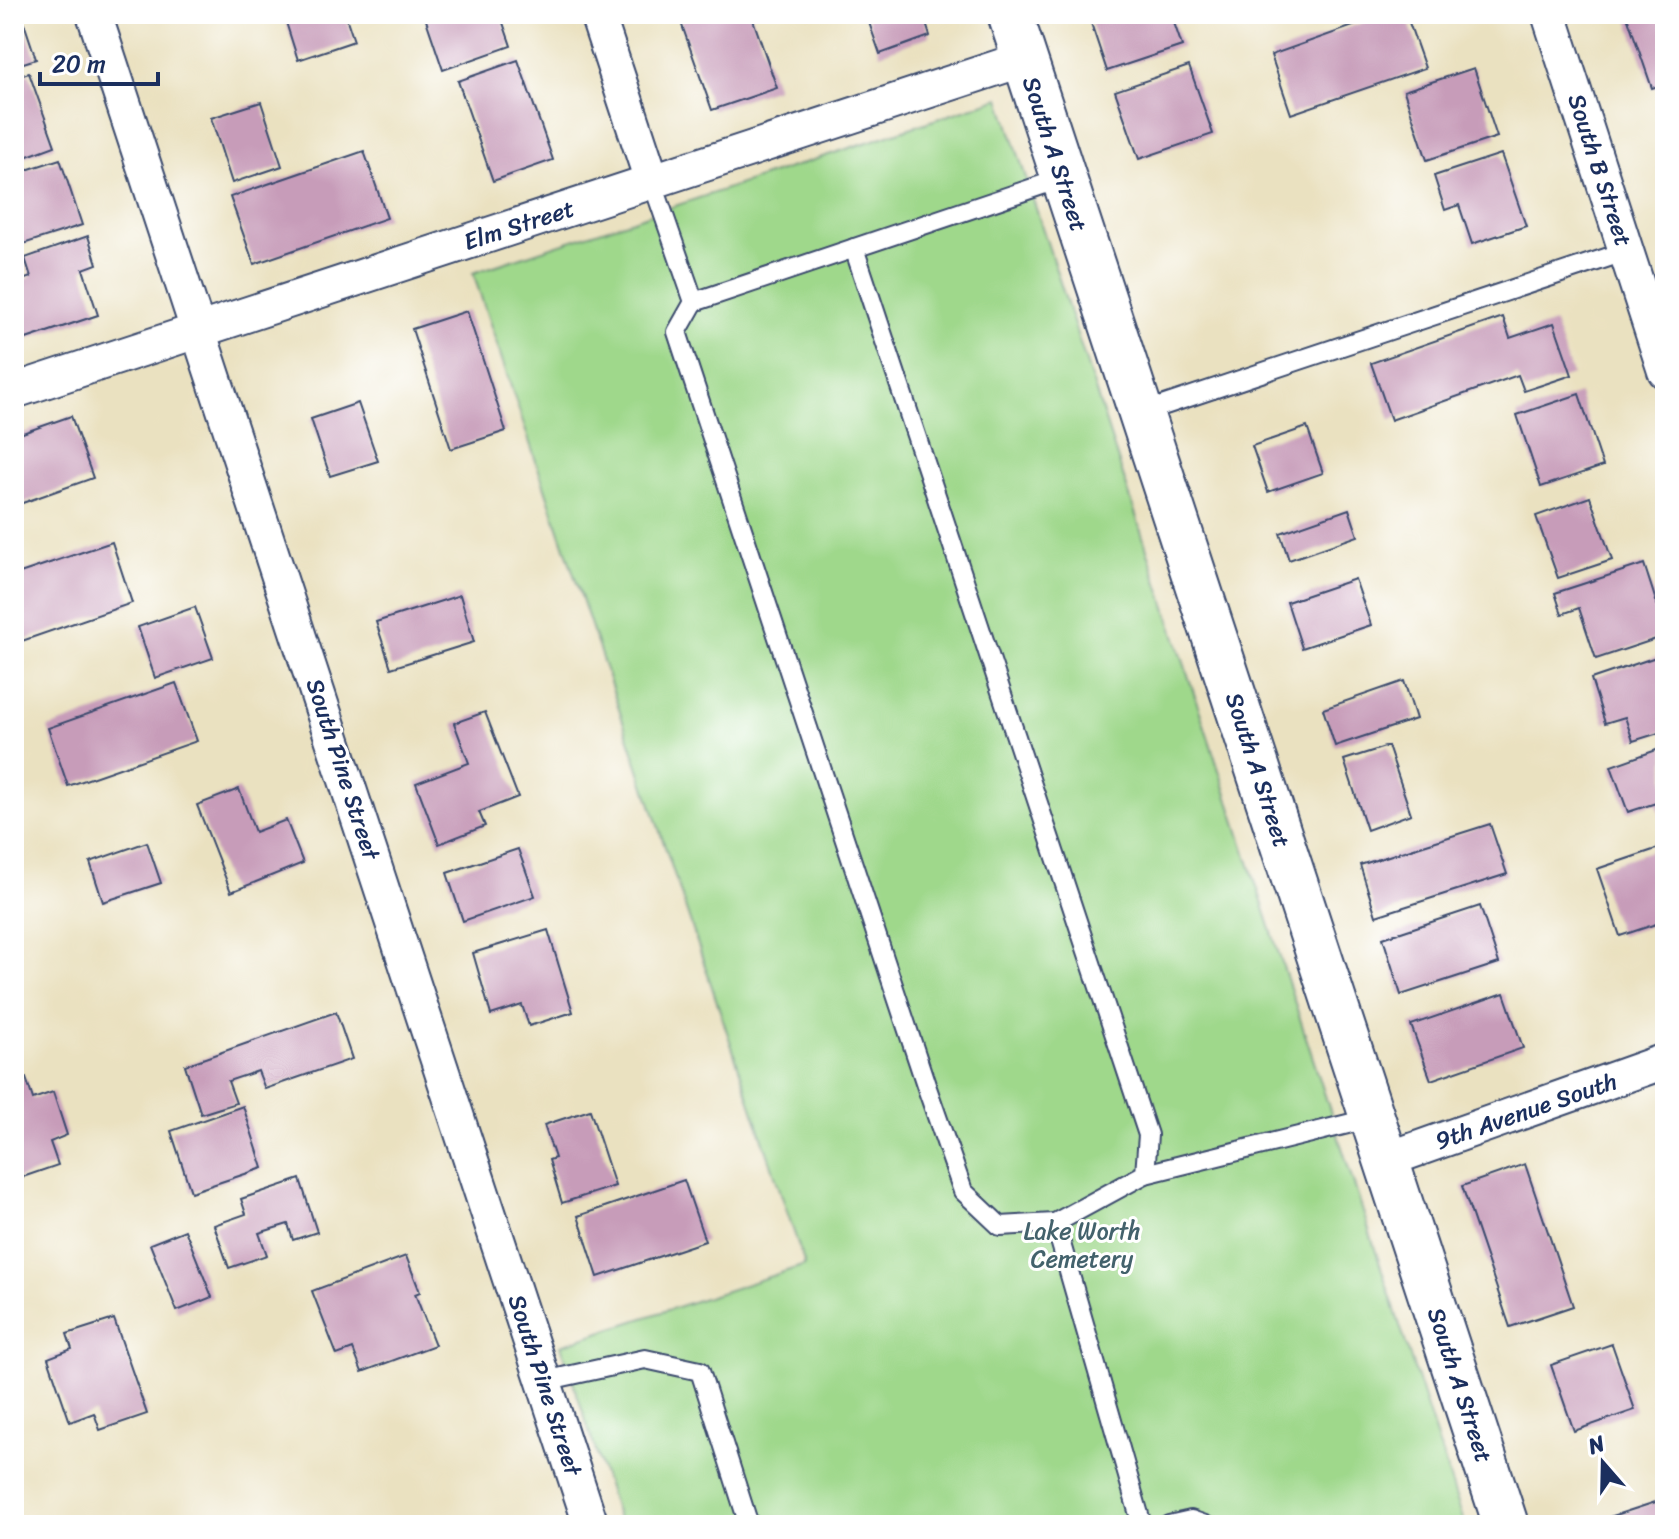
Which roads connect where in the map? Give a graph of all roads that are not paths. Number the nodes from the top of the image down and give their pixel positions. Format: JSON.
{"nodes":[{"id":1,"x":94,"y":14,"type":"edge"},
{"id":2,"x":597,"y":14,"type":"edge"},
{"id":3,"x":1010,"y":14,"type":"edge"},
{"id":4,"x":1549,"y":14,"type":"edge"},
{"id":5,"x":1024,"y":59,"type":"junction"},
{"id":6,"x":1063,"y":178,"type":"junction"},
{"id":7,"x":652,"y":181,"type":"junction"},
{"id":8,"x":854,"y":248,"type":"junction"},
{"id":9,"x":1627,"y":251,"type":"junction"},
{"id":10,"x":694,"y":302,"type":"junction"},
{"id":11,"x":199,"y":330,"type":"junction"},
{"id":12,"x":1665,"y":371,"type":"edge"},
{"id":13,"x":14,"y":391,"type":"edge"},
{"id":14,"x":1141,"y":413,"type":"junction"},
{"id":15,"x":1665,"y":1061,"type":"edge"},
{"id":16,"x":1372,"y":1118,"type":"junction"},
{"id":17,"x":1386,"y":1160,"type":"junction"},
{"id":18,"x":1145,"y":1174,"type":"junction"},
{"id":19,"x":1055,"y":1223,"type":"junction"},
{"id":20,"x":544,"y":1381,"type":"junction"},
{"id":21,"x":591,"y":1525,"type":"edge"},
{"id":22,"x":749,"y":1525,"type":"edge"},
{"id":23,"x":1142,"y":1525,"type":"edge"},
{"id":24,"x":1169,"y":1525,"type":"edge"},
{"id":25,"x":1205,"y":1525,"type":"edge"},
{"id":26,"x":1506,"y":1525,"type":"edge"}],
"edges":[{"from":1,"to":11,"type":"street","name":"South Pine Street"},
{"from":2,"to":7,"type":"street"},
{"from":3,"to":5,"type":"street","name":"South A Street"},
{"from":4,"to":9,"type":"street","name":"South B Street"},
{"from":5,"to":6,"type":"street","name":"South A Street"},
{"from":5,"to":7,"type":"street","name":"Elm Street"},
{"from":6,"to":8,"type":"lane"},
{"from":6,"to":14,"type":"street","name":"South A Street"},
{"from":7,"to":10,"type":"lane"},
{"from":7,"to":11,"type":"street","name":"Elm Street"},
{"from":8,"to":10,"type":"lane"},
{"from":8,"to":18,"type":"lane"},
{"from":9,"to":12,"type":"street","name":"South B Street"},
{"from":9,"to":14,"type":"lane"},
{"from":10,"to":19,"type":"lane"},
{"from":11,"to":13,"type":"street","name":"Elm Street"},
{"from":11,"to":20,"type":"street","name":"South Pine Street"},
{"from":14,"to":16,"type":"street","name":"South A Street"},
{"from":15,"to":17,"type":"street","name":"9th Avenue South"},
{"from":16,"to":17,"type":"street","name":"South A Street"},
{"from":16,"to":18,"type":"lane"},
{"from":17,"to":26,"type":"street","name":"South A Street"},
{"from":18,"to":19,"type":"lane"},
{"from":19,"to":23,"type":"lane"},
{"from":20,"to":21,"type":"street","name":"South Pine Street"},
{"from":20,"to":22,"type":"lane"},
{"from":24,"to":25,"type":"lane"}]}
